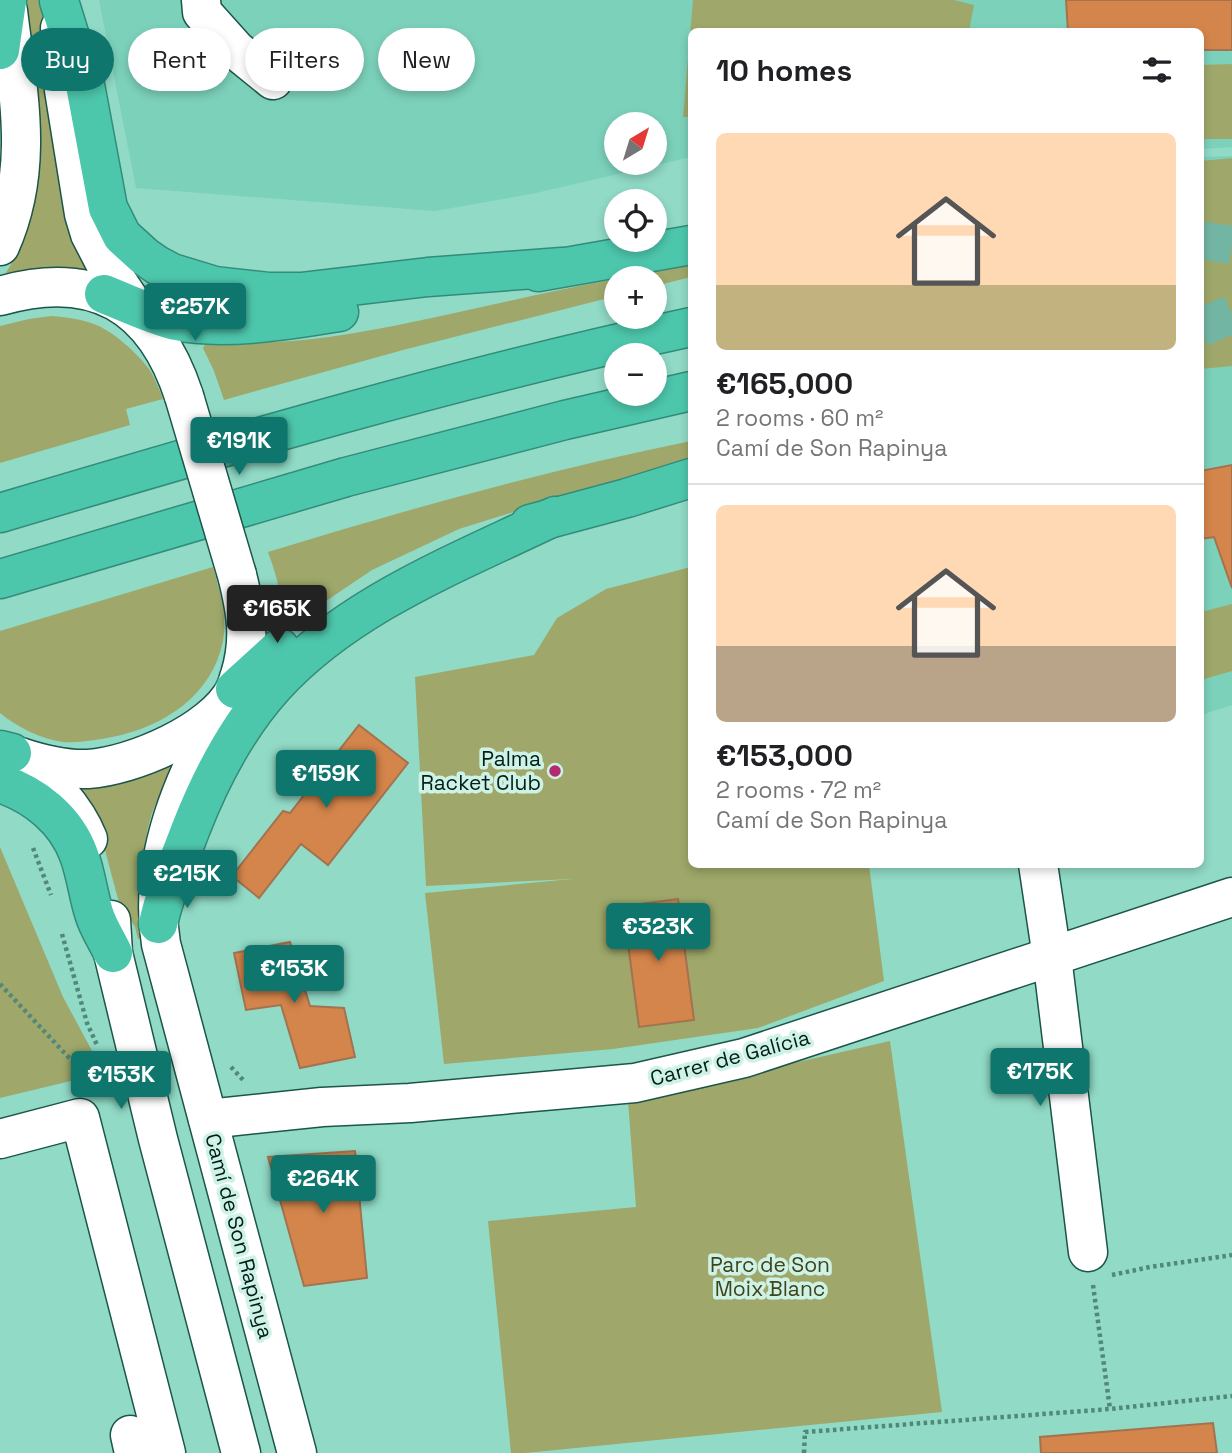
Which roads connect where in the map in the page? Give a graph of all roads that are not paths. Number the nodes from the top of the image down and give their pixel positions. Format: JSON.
{"nodes":[{"id":1,"x":7,"y":0,"type":"edge"},
{"id":2,"x":59,"y":0,"type":"edge"},
{"id":3,"x":201,"y":0,"type":"edge"},
{"id":4,"x":0,"y":50,"type":"edge"},
{"id":5,"x":245,"y":57,"type":"edge"},
{"id":6,"x":0,"y":246,"type":"edge"},
{"id":7,"x":688,"y":246,"type":"edge"},
{"id":8,"x":562,"y":267,"type":"junction"},
{"id":9,"x":0,"y":296,"type":"edge"},
{"id":10,"x":127,"y":308,"type":"junction"},
{"id":11,"x":688,"y":328,"type":"edge"},
{"id":12,"x":688,"y":392,"type":"edge"},
{"id":13,"x":688,"y":479,"type":"edge"},
{"id":14,"x":0,"y":513,"type":"edge"},
{"id":15,"x":555,"y":516,"type":"junction"},
{"id":16,"x":0,"y":579,"type":"edge"},
{"id":17,"x":232,"y":695,"type":"junction"},
{"id":18,"x":7,"y":758,"type":"edge"},
{"id":19,"x":1039,"y":868,"type":"edge"},
{"id":20,"x":1232,"y":897,"type":"edge"},
{"id":21,"x":158,"y":924,"type":"junction"},
{"id":22,"x":113,"y":953,"type":"junction"},
{"id":23,"x":1052,"y":957,"type":"junction"},
{"id":24,"x":208,"y":1119,"type":"junction"},
{"id":25,"x":0,"y":1139,"type":"edge"},
{"id":26,"x":1090,"y":1266,"type":"road end"},
{"id":27,"x":166,"y":1453,"type":"edge"},
{"id":28,"x":241,"y":1453,"type":"edge"},
{"id":29,"x":296,"y":1453,"type":"edge"}],
"edges":[{"from":1,"to":4,"type":"highway"},
{"from":1,"to":6,"type":"street"},
{"from":2,"to":8,"type":"highway"},
{"from":2,"to":10,"type":"street"},
{"from":3,"to":5,"type":"street"},
{"from":7,"to":8,"type":"highway"},
{"from":8,"to":10,"type":"highway"},
{"from":9,"to":10,"type":"street"},
{"from":10,"to":17,"type":"street","name":"Camí de Son Rapinya","bridge":true},
{"from":11,"to":14,"type":"highway"},
{"from":12,"to":16,"type":"highway"},
{"from":13,"to":15,"type":"highway"},
{"from":15,"to":17,"type":"highway"},
{"from":15,"to":21,"type":"highway"},
{"from":17,"to":18,"type":"street"},
{"from":17,"to":21,"type":"street","name":"Camí de Son Rapinya"},
{"from":18,"to":22,"type":"highway"},
{"from":19,"to":23,"type":"street"},
{"from":20,"to":23,"type":"street","name":"Carrer de Galícia"},
{"from":21,"to":24,"type":"street","name":"Camí de Son Rapinya"},
{"from":22,"to":24,"type":"street"},
{"from":22,"to":28,"type":"street"},
{"from":23,"to":24,"type":"street","name":"Carrer de Galícia"},
{"from":23,"to":26,"type":"street"},
{"from":24,"to":29,"type":"street","name":"Camí de Son Rapinya"},
{"from":25,"to":27,"type":"street"}]}
